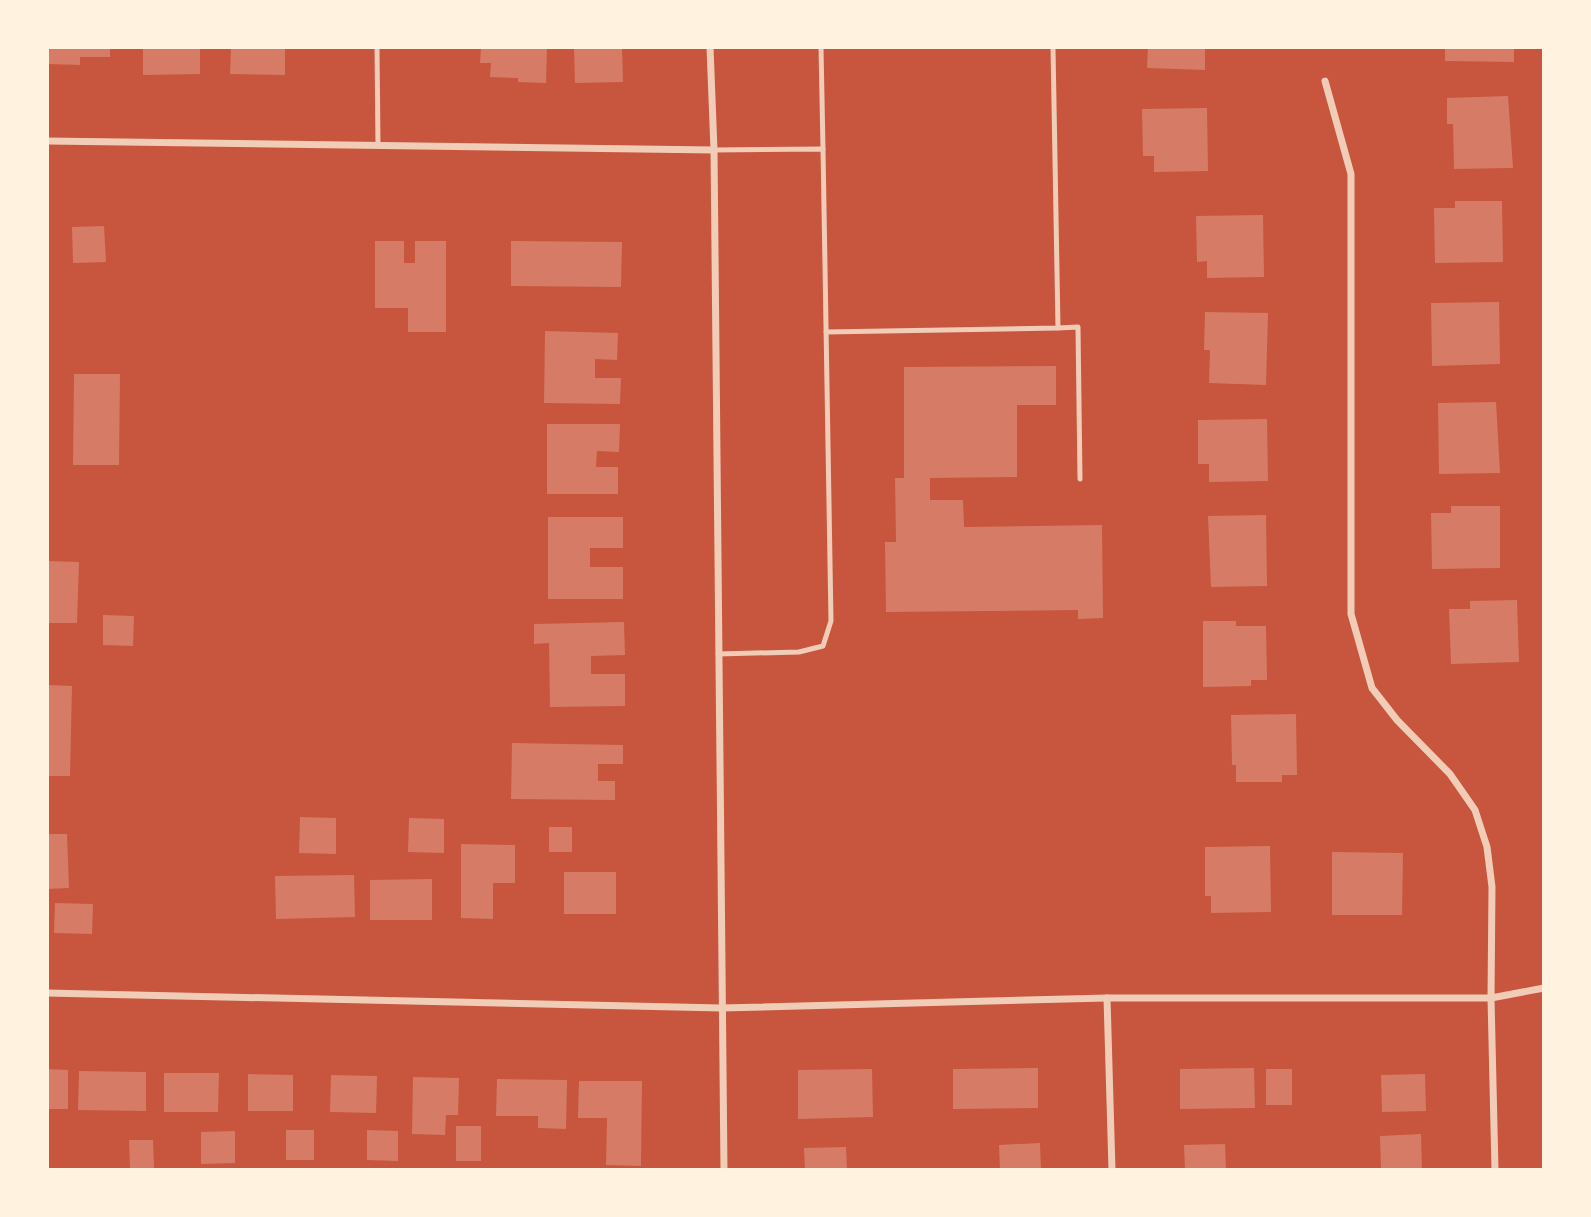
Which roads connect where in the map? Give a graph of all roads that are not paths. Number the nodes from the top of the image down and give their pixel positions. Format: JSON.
{"nodes":[{"id":1,"x":377,"y":47,"type":"edge"},
{"id":2,"x":710,"y":47,"type":"edge"},
{"id":3,"x":821,"y":47,"type":"edge"},
{"id":4,"x":1053,"y":47,"type":"edge"},
{"id":5,"x":1325,"y":81,"type":"dead end"},
{"id":6,"x":47,"y":141,"type":"edge"},
{"id":7,"x":378,"y":146,"type":"junction"},
{"id":8,"x":823,"y":149,"type":"junction"},
{"id":9,"x":714,"y":150,"type":"junction"},
{"id":10,"x":1058,"y":328,"type":"junction"},
{"id":11,"x":826,"y":332,"type":"junction"},
{"id":12,"x":1080,"y":479,"type":"dead end"},
{"id":13,"x":718,"y":654,"type":"junction"},
{"id":14,"x":1544,"y":988,"type":"edge"},
{"id":15,"x":47,"y":993,"type":"edge"},
{"id":16,"x":1107,"y":999,"type":"junction"},
{"id":17,"x":1491,"y":999,"type":"junction"},
{"id":18,"x":721,"y":1008,"type":"junction"},
{"id":19,"x":724,"y":1170,"type":"edge"},
{"id":20,"x":1112,"y":1170,"type":"edge"},
{"id":21,"x":1495,"y":1170,"type":"edge"}],
"edges":[{"from":1,"to":7,"type":"lane"},
{"from":2,"to":9,"type":"street"},
{"from":3,"to":8,"type":"lane"},
{"from":4,"to":10,"type":"lane"},
{"from":5,"to":17,"type":"street"},
{"from":6,"to":7,"type":"street"},
{"from":7,"to":9,"type":"street"},
{"from":8,"to":9,"type":"lane"},
{"from":8,"to":11,"type":"lane"},
{"from":9,"to":13,"type":"street"},
{"from":10,"to":11,"type":"lane"},
{"from":10,"to":12,"type":"lane"},
{"from":11,"to":13,"type":"lane"},
{"from":13,"to":18,"type":"street"},
{"from":14,"to":17,"type":"street"},
{"from":15,"to":18,"type":"street"},
{"from":16,"to":17,"type":"street"},
{"from":16,"to":18,"type":"street"},
{"from":16,"to":20,"type":"street"},
{"from":17,"to":21,"type":"street"},
{"from":18,"to":19,"type":"street"}]}
